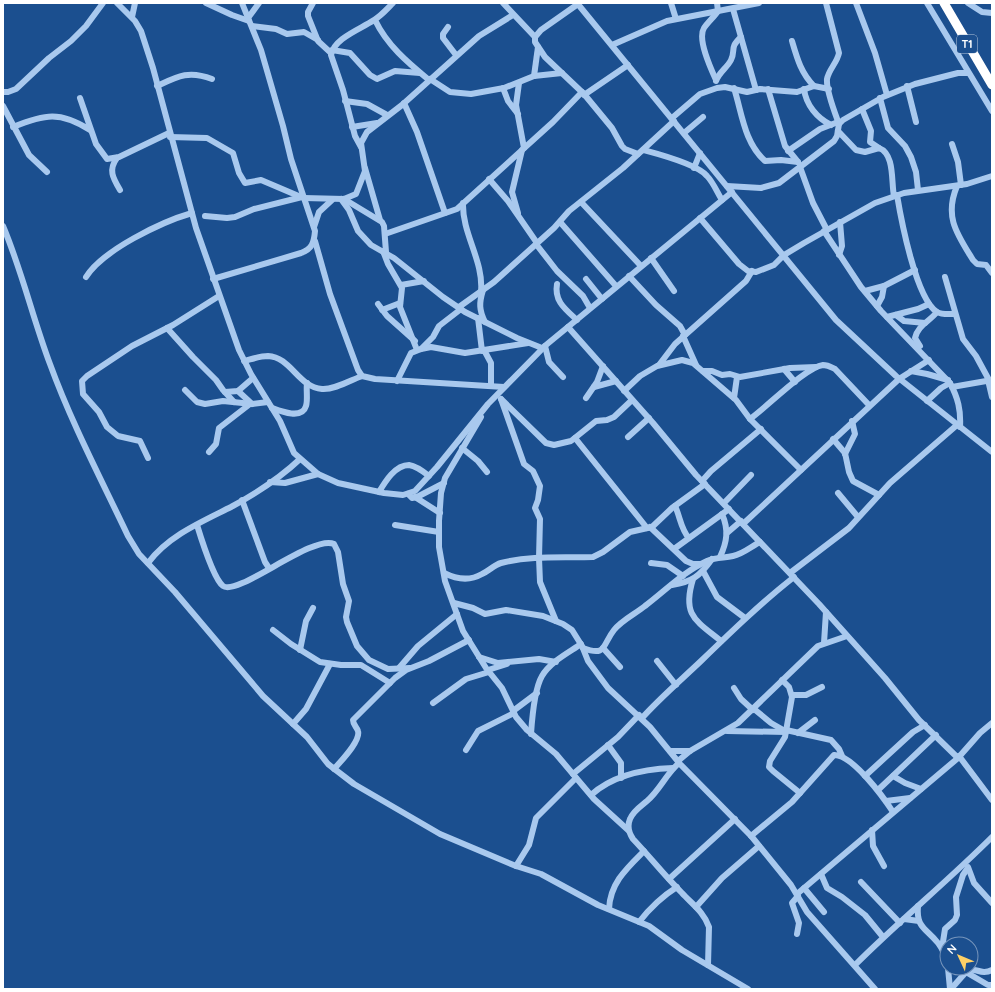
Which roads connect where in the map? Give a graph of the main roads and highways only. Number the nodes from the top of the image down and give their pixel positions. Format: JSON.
{"nodes":[{"id":1,"x":944,"y":3,"type":"edge"},
{"id":2,"x":992,"y":85,"type":"edge"}],
"edges":[{"from":1,"to":2,"type":"highway","number":"T1"}]}
